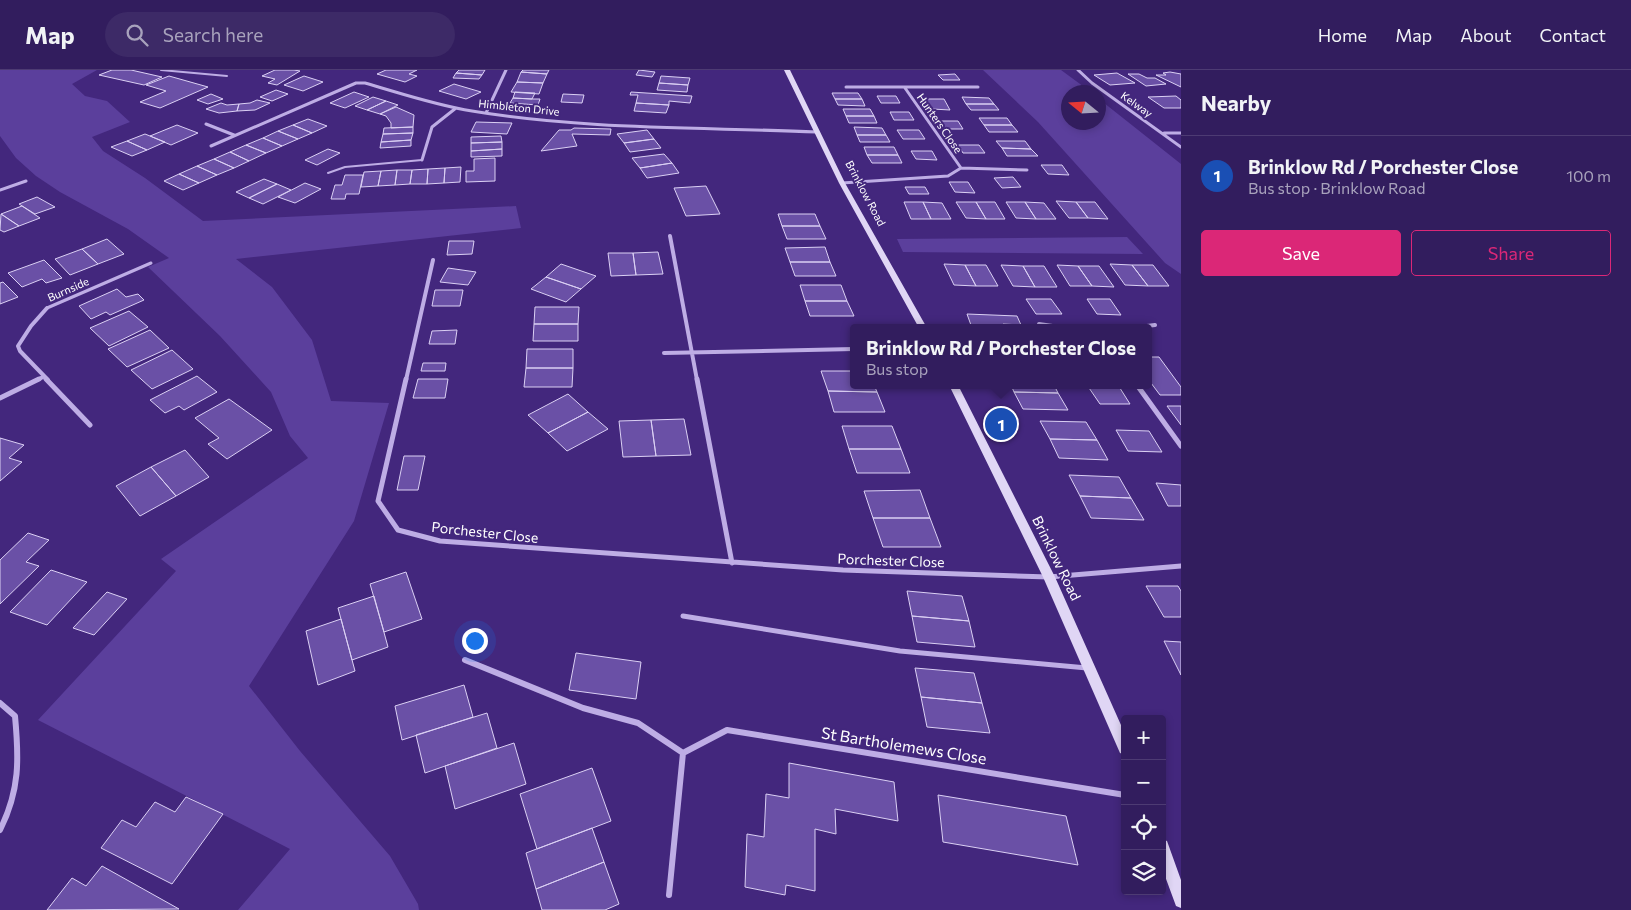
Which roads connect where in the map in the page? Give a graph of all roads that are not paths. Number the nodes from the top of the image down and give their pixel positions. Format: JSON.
{"nodes":[{"id":1,"x":161,"y":70,"type":"edge"},
{"id":2,"x":506,"y":70,"type":"edge"},
{"id":3,"x":787,"y":70,"type":"edge"},
{"id":4,"x":1078,"y":70,"type":"edge"},
{"id":5,"x":228,"y":76,"type":"dead end"},
{"id":6,"x":846,"y":87,"type":"dead end"},
{"id":7,"x":978,"y":87,"type":"dead end"},
{"id":8,"x":905,"y":88,"type":"junction"},
{"id":9,"x":456,"y":108,"type":"junction"},
{"id":10,"x":486,"y":113,"type":"junction"},
{"id":11,"x":206,"y":124,"type":"dead end"},
{"id":12,"x":817,"y":132,"type":"junction"},
{"id":13,"x":1164,"y":133,"type":"junction"},
{"id":14,"x":1181,"y":133,"type":"edge"},
{"id":15,"x":234,"y":135,"type":"junction"},
{"id":16,"x":211,"y":146,"type":"dead end"},
{"id":17,"x":1181,"y":147,"type":"edge"},
{"id":18,"x":422,"y":160,"type":"joint"},
{"id":19,"x":961,"y":168,"type":"junction"},
{"id":20,"x":1028,"y":170,"type":"dead end"},
{"id":21,"x":328,"y":173,"type":"dead end"},
{"id":22,"x":26,"y":181,"type":"dead end"},
{"id":23,"x":842,"y":183,"type":"junction"},
{"id":24,"x":0,"y":190,"type":"edge"},
{"id":25,"x":670,"y":236,"type":"dead end"},
{"id":26,"x":433,"y":260,"type":"dead end"},
{"id":27,"x":151,"y":263,"type":"dead end"},
{"id":28,"x":47,"y":308,"type":"joint"},
{"id":29,"x":921,"y":324,"type":"edge"},
{"id":30,"x":1152,"y":325,"type":"edge"},
{"id":31,"x":1155,"y":325,"type":"dead end"},
{"id":32,"x":850,"y":349,"type":"edge"},
{"id":33,"x":693,"y":351,"type":"junction"},
{"id":34,"x":664,"y":353,"type":"dead end"},
{"id":35,"x":43,"y":377,"type":"junction"},
{"id":36,"x":955,"y":389,"type":"edge"},
{"id":37,"x":1141,"y":389,"type":"edge"},
{"id":38,"x":0,"y":398,"type":"edge"},
{"id":39,"x":90,"y":425,"type":"dead end"},
{"id":40,"x":1181,"y":446,"type":"edge"},
{"id":41,"x":732,"y":563,"type":"junction"},
{"id":42,"x":1181,"y":566,"type":"edge"},
{"id":43,"x":1049,"y":577,"type":"junction"},
{"id":44,"x":683,"y":616,"type":"dead end"},
{"id":45,"x":465,"y":660,"type":"dead end"},
{"id":46,"x":1090,"y":668,"type":"junction"},
{"id":47,"x":0,"y":703,"type":"edge"},
{"id":48,"x":1121,"y":740,"type":"edge"},
{"id":49,"x":683,"y":754,"type":"junction"},
{"id":50,"x":1121,"y":794,"type":"edge"},
{"id":51,"x":0,"y":830,"type":"edge"},
{"id":52,"x":1163,"y":850,"type":"edge"},
{"id":53,"x":669,"y":895,"type":"dead end"},
{"id":54,"x":1181,"y":901,"type":"edge"}],
"edges":[{"from":1,"to":5,"type":"lane"},
{"from":2,"to":10,"type":"street"},
{"from":3,"to":12,"type":"main road","name":"Brinklow Road"},
{"from":4,"to":13,"type":"street","name":"Kelway"},
{"from":6,"to":8,"type":"street","name":"Hunters Close"},
{"from":7,"to":8,"type":"street","name":"Hunters Close"},
{"from":8,"to":19,"type":"street","name":"Hunters Close"},
{"from":9,"to":10,"type":"street","name":"Himbleton Drive"},
{"from":9,"to":15,"type":"street","name":"Himbleton Drive"},
{"from":9,"to":18,"type":"street"},
{"from":10,"to":12,"type":"street","name":"Himbleton Drive"},
{"from":11,"to":15,"type":"street"},
{"from":12,"to":23,"type":"main road","name":"Brinklow Road"},
{"from":13,"to":14,"type":"street"},
{"from":13,"to":17,"type":"street","name":"Kelway"},
{"from":15,"to":16,"type":"street","name":"Himbleton Drive"},
{"from":18,"to":21,"type":"lane"},
{"from":19,"to":20,"type":"street","name":"Hunters Close"},
{"from":19,"to":23,"type":"street","name":"Hunters Close"},
{"from":22,"to":24,"type":"street"},
{"from":23,"to":29,"type":"main road","name":"Brinklow Road"},
{"from":25,"to":33,"type":"street"},
{"from":26,"to":41,"type":"street","name":"Porchester Close"},
{"from":27,"to":28,"type":"lane","name":"Burnside"},
{"from":28,"to":35,"type":"street","name":"Burnside"},
{"from":30,"to":31,"type":"street"},
{"from":32,"to":33,"type":"street"},
{"from":33,"to":34,"type":"street"},
{"from":33,"to":41,"type":"street"},
{"from":35,"to":38,"type":"street"},
{"from":35,"to":39,"type":"street","name":"Burnside"},
{"from":36,"to":43,"type":"main road","name":"Brinklow Road"},
{"from":37,"to":40,"type":"street"},
{"from":41,"to":43,"type":"street","name":"Porchester Close"},
{"from":42,"to":43,"type":"street","name":"Porchester Close"},
{"from":43,"to":46,"type":"main road","name":"Brinklow Road"},
{"from":44,"to":46,"type":"lane"},
{"from":45,"to":49,"type":"street"},
{"from":46,"to":48,"type":"main road","name":"Brinklow Road"},
{"from":47,"to":51,"type":"street"},
{"from":49,"to":50,"type":"street","name":"St Bartholemews Close"},
{"from":49,"to":53,"type":"street"},
{"from":52,"to":54,"type":"main road"}]}
